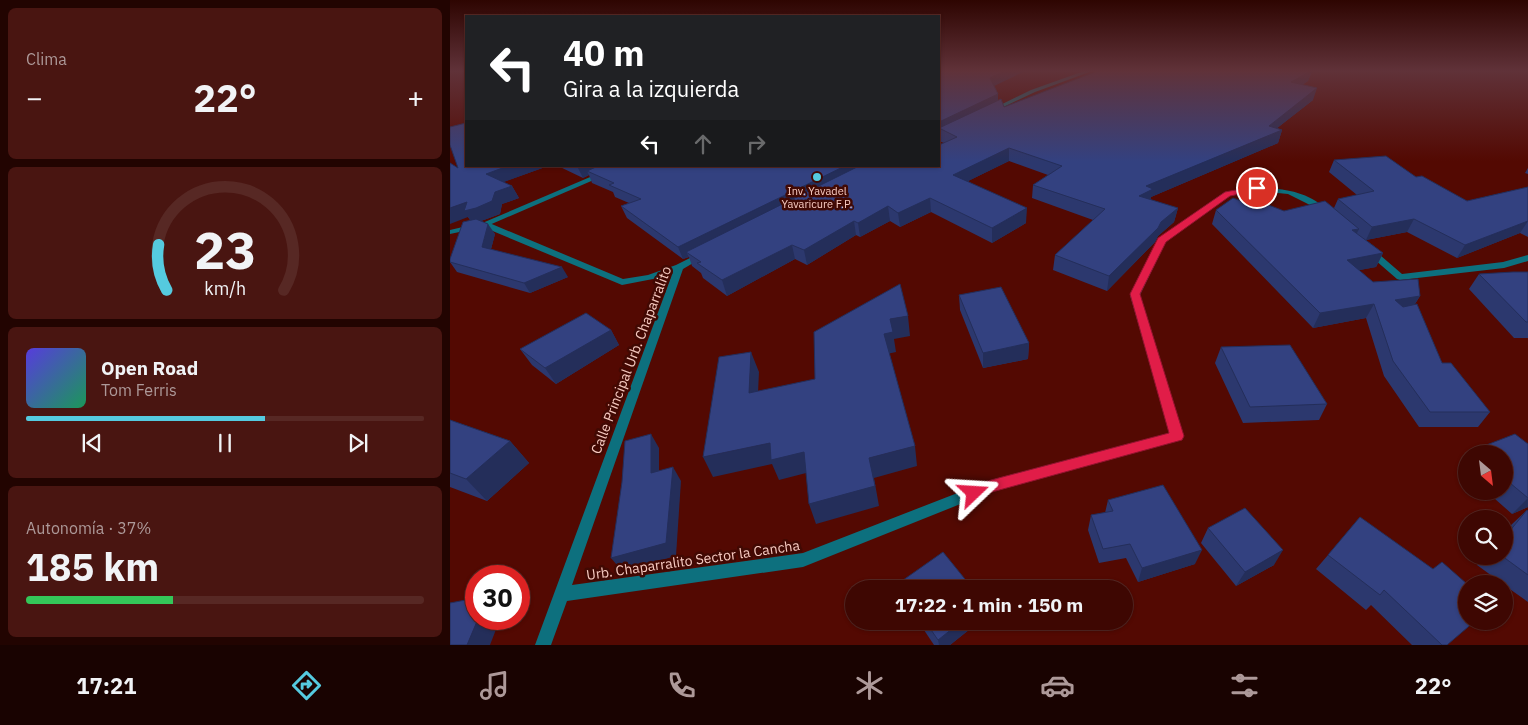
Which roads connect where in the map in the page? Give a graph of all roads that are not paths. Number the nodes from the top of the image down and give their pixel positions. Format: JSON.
{"nodes":[{"id":1,"x":1011,"y":101,"type":"edge"},
{"id":2,"x":990,"y":112,"type":"edge"},
{"id":3,"x":621,"y":167,"type":"edge"},
{"id":4,"x":1336,"y":222,"type":"edge"},
{"id":5,"x":484,"y":224,"type":"junction"},
{"id":6,"x":450,"y":232,"type":"edge"},
{"id":7,"x":1358,"y":240,"type":"edge"},
{"id":8,"x":714,"y":250,"type":"edge"},
{"id":9,"x":1528,"y":258,"type":"edge"},
{"id":10,"x":679,"y":267,"type":"junction"},
{"id":11,"x":561,"y":594,"type":"junction"},
{"id":12,"x":543,"y":645,"type":"edge"}],
"edges":[{"from":1,"to":2,"type":"street"},
{"from":3,"to":5,"type":"street"},
{"from":4,"to":11,"type":"street","name":"Urb. Chaparralito Sector la Cancha"},
{"from":5,"to":6,"type":"street"},
{"from":5,"to":10,"type":"street"},
{"from":7,"to":9,"type":"street"},
{"from":8,"to":10,"type":"street","name":"Calle Principal Urb. Chaparralito"},
{"from":10,"to":11,"type":"street","name":"Calle Principal Urb. Chaparralito"},
{"from":11,"to":12,"type":"street","name":"Calle Principal Urb. Chaparralito"}]}
